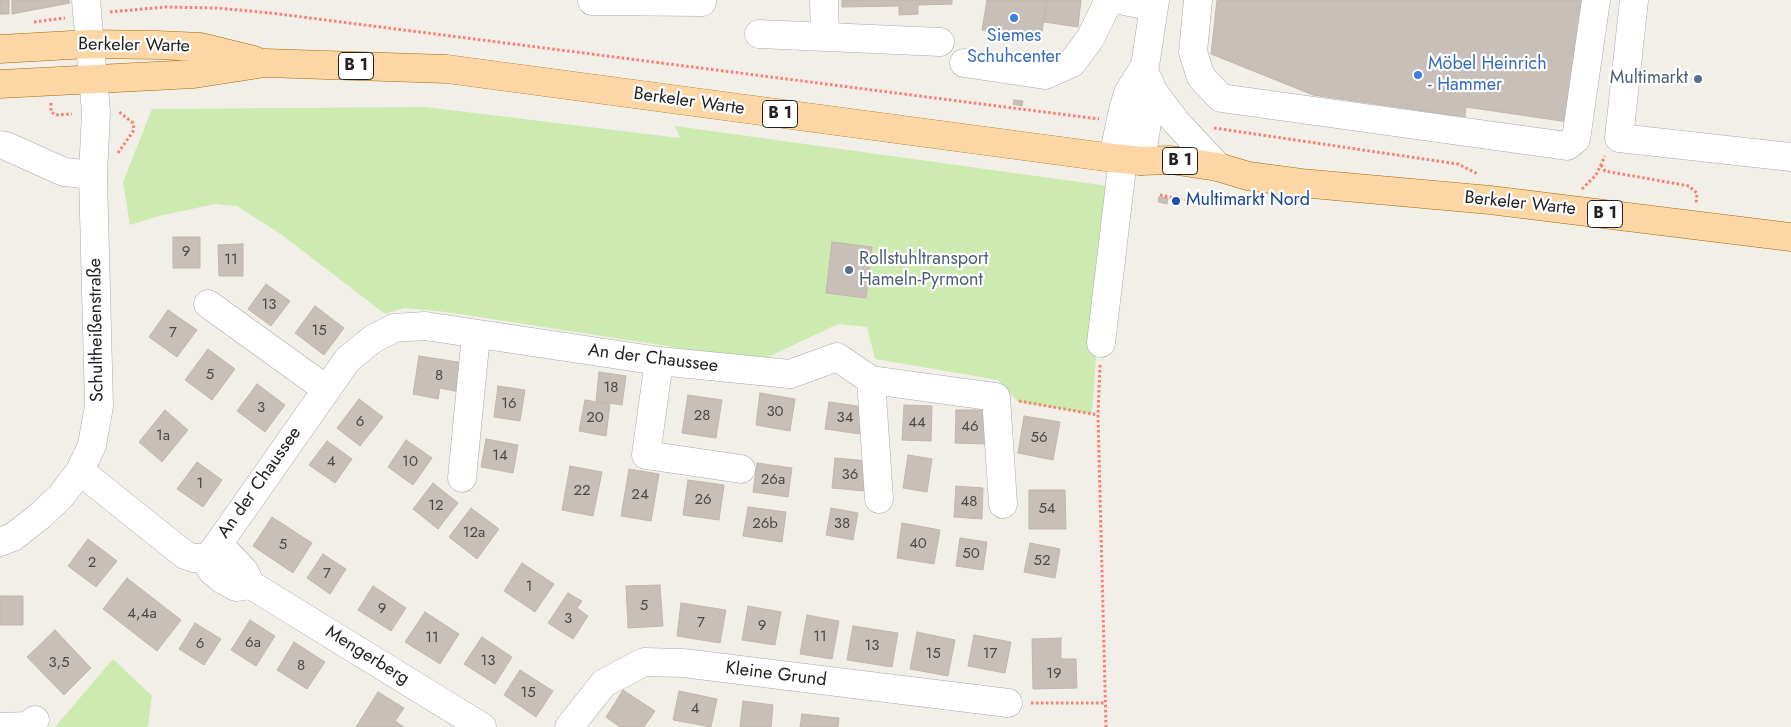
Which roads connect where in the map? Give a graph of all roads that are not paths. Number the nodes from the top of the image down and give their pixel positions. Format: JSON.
{"nodes":[{"id":1,"x":702,"y":0,"type":"edge"},
{"id":2,"x":824,"y":0,"type":"edge"},
{"id":3,"x":1109,"y":0,"type":"edge"},
{"id":4,"x":1120,"y":0,"type":"edge"},
{"id":5,"x":1198,"y":0,"type":"edge"},
{"id":6,"x":1596,"y":0,"type":"edge"},
{"id":7,"x":1634,"y":0,"type":"edge"},
{"id":8,"x":592,"y":1,"type":"dead end"},
{"id":9,"x":1155,"y":4,"type":"edge"},
{"id":10,"x":86,"y":7,"type":"edge"},
{"id":11,"x":760,"y":34,"type":"dead end"},
{"id":12,"x":825,"y":37,"type":"junction"},
{"id":13,"x":940,"y":42,"type":"dead end"},
{"id":14,"x":89,"y":44,"type":"junction"},
{"id":15,"x":0,"y":49,"type":"edge"},
{"id":16,"x":265,"y":63,"type":"junction"},
{"id":17,"x":964,"y":63,"type":"dead end"},
{"id":18,"x":1148,"y":78,"type":"junction"},
{"id":19,"x":93,"y":79,"type":"junction"},
{"id":20,"x":0,"y":84,"type":"edge"},
{"id":21,"x":0,"y":145,"type":"edge"},
{"id":22,"x":1791,"y":157,"type":"edge"},
{"id":23,"x":1126,"y":159,"type":"junction"},
{"id":24,"x":1218,"y":167,"type":"junction"},
{"id":25,"x":94,"y":175,"type":"junction"},
{"id":26,"x":1248,"y":176,"type":"junction"},
{"id":27,"x":1791,"y":237,"type":"edge"},
{"id":28,"x":208,"y":304,"type":"dead end"},
{"id":29,"x":476,"y":335,"type":"junction"},
{"id":30,"x":1101,"y":343,"type":"road end"},
{"id":31,"x":659,"y":361,"type":"junction"},
{"id":32,"x":871,"y":380,"type":"junction"},
{"id":33,"x":326,"y":389,"type":"junction"},
{"id":34,"x":741,"y":469,"type":"dead end"},
{"id":35,"x":80,"y":471,"type":"junction"},
{"id":36,"x":462,"y":478,"type":"dead end"},
{"id":37,"x":879,"y":499,"type":"dead end"},
{"id":38,"x":1002,"y":504,"type":"dead end"},
{"id":39,"x":0,"y":542,"type":"edge"},
{"id":40,"x":211,"y":552,"type":"junction"},
{"id":41,"x":1008,"y":703,"type":"road end"},
{"id":42,"x":35,"y":720,"type":"dead end"},
{"id":43,"x":0,"y":727,"type":"edge"},
{"id":44,"x":482,"y":727,"type":"edge"},
{"id":45,"x":569,"y":727,"type":"edge"}],
"edges":[{"from":1,"to":8,"type":"street"},
{"from":2,"to":12,"type":"street"},
{"from":3,"to":17,"type":"street"},
{"from":4,"to":9,"type":"street"},
{"from":5,"to":6,"type":"street"},
{"from":7,"to":22,"type":"street"},
{"from":9,"to":18,"type":"street"},
{"from":10,"to":14,"type":"street","name":"Schultheißenstraße"},
{"from":11,"to":12,"type":"street"},
{"from":12,"to":13,"type":"street"},
{"from":14,"to":15,"type":"main road","name":"Berkeler Warte","number":"B 1"},
{"from":14,"to":16,"type":"main road","name":"Berkeler Warte","number":"B 1"},
{"from":14,"to":19,"type":"street","name":"Schultheißenstraße"},
{"from":16,"to":19,"type":"main road","name":"Berkeler Warte","number":"B 1"},
{"from":16,"to":23,"type":"main road","name":"Berkeler Warte","number":"B 1"},
{"from":18,"to":23,"type":"street"},
{"from":18,"to":23,"type":"street"},
{"from":18,"to":24,"type":"street"},
{"from":19,"to":20,"type":"main road","name":"Berkeler Warte","number":"B 1"},
{"from":19,"to":25,"type":"street","name":"Schultheißenstraße"},
{"from":21,"to":25,"type":"street"},
{"from":23,"to":24,"type":"main road","name":"Berkeler Warte","number":"B 1"},
{"from":23,"to":26,"type":"main road","name":"Berkeler Warte","number":"B 1"},
{"from":23,"to":30,"type":"street"},
{"from":24,"to":26,"type":"main road","name":"Berkeler Warte","number":"B 1"},
{"from":25,"to":35,"type":"street","name":"Schultheißenstraße"},
{"from":26,"to":27,"type":"main road","name":"Berkeler Warte","number":"B 1"},
{"from":28,"to":33,"type":"street"},
{"from":29,"to":31,"type":"street","name":"An der Chaussee"},
{"from":29,"to":33,"type":"street","name":"An der Chaussee"},
{"from":29,"to":36,"type":"street"},
{"from":31,"to":32,"type":"street","name":"An der Chaussee"},
{"from":31,"to":34,"type":"street"},
{"from":32,"to":37,"type":"street"},
{"from":32,"to":38,"type":"street","name":"An der Chaussee"},
{"from":33,"to":40,"type":"street","name":"An der Chaussee"},
{"from":35,"to":39,"type":"street","name":"Schultheißenstraße"},
{"from":35,"to":40,"type":"street"},
{"from":40,"to":44,"type":"street","name":"Mengerberg"},
{"from":41,"to":45,"type":"street","name":"Kleine Grund"},
{"from":42,"to":43,"type":"street"}]}
